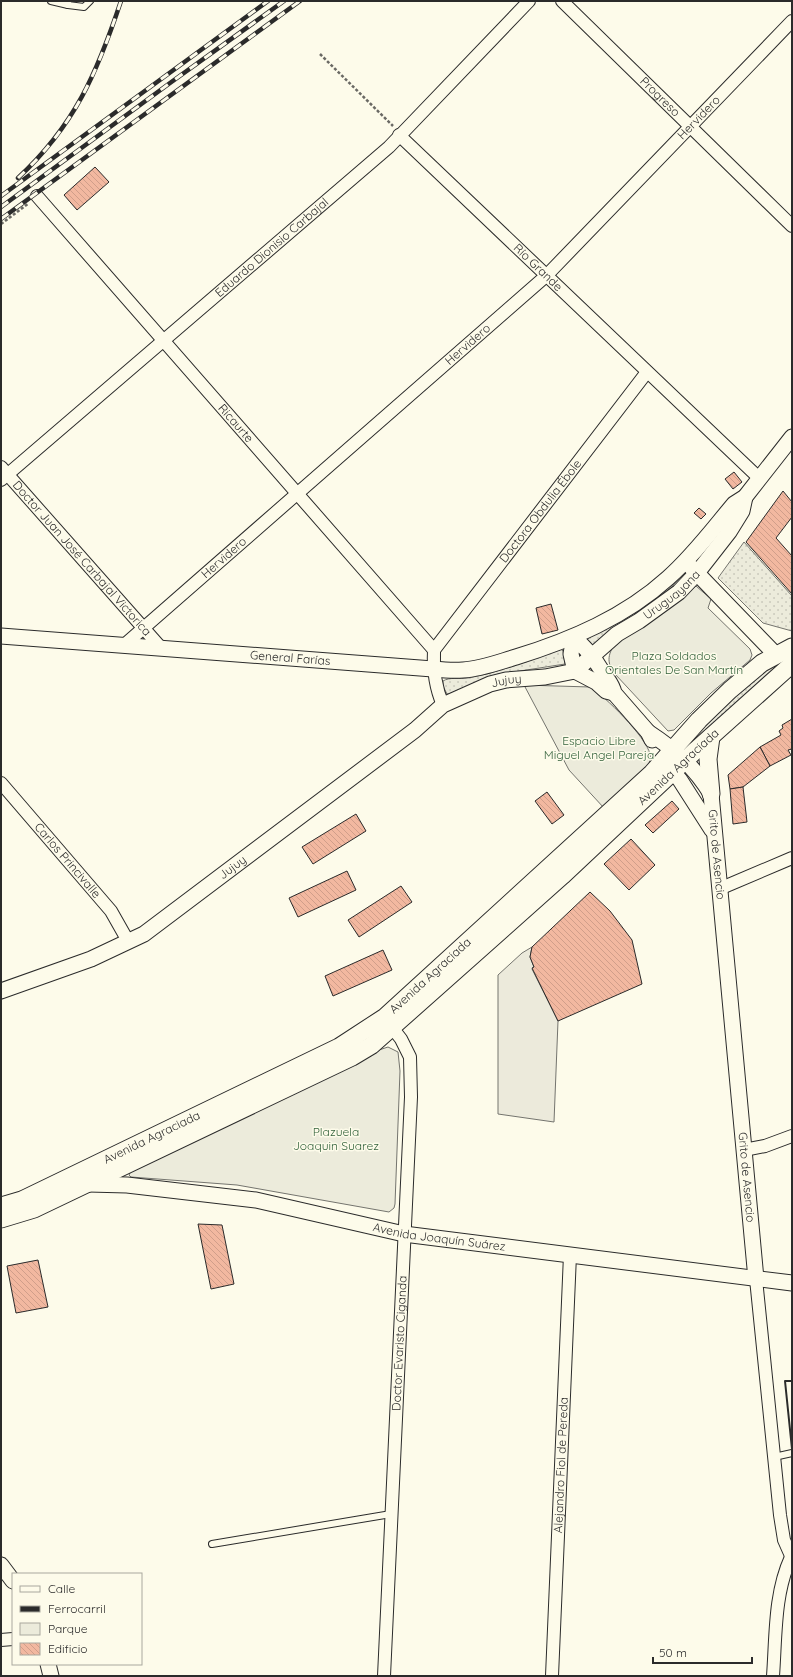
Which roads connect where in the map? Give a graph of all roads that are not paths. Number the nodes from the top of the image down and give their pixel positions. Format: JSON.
{"nodes":[{"id":1,"x":51,"y":1,"type":"edge"},
{"id":2,"x":90,"y":1,"type":"edge"},
{"id":3,"x":529,"y":1,"type":"edge"},
{"id":4,"x":562,"y":1,"type":"edge"},
{"id":5,"x":68,"y":3,"type":"edge"},
{"id":6,"x":792,"y":21,"type":"edge"},
{"id":7,"x":691,"y":127,"type":"junction"},
{"id":8,"x":399,"y":135,"type":"junction"},
{"id":9,"x":37,"y":196,"type":"road end"},
{"id":10,"x":792,"y":226,"type":"edge"},
{"id":11,"x":546,"y":276,"type":"junction"},
{"id":12,"x":163,"y":341,"type":"junction"},
{"id":13,"x":647,"y":372,"type":"junction"},
{"id":14,"x":792,"y":437,"type":"edge"},
{"id":15,"x":3,"y":474,"type":"edge"},
{"id":16,"x":759,"y":478,"type":"junction"},
{"id":17,"x":297,"y":495,"type":"junction"},
{"id":18,"x":745,"y":497,"type":"junction"},
{"id":19,"x":685,"y":562,"type":"junction"},
{"id":20,"x":697,"y":573,"type":"junction"},
{"id":21,"x":144,"y":628,"type":"junction"},
{"id":22,"x":1,"y":636,"type":"edge"},
{"id":23,"x":574,"y":637,"type":"junction"},
{"id":24,"x":123,"y":646,"type":"junction"},
{"id":25,"x":792,"y":647,"type":"edge"},
{"id":26,"x":162,"y":649,"type":"junction"},
{"id":27,"x":434,"y":650,"type":"junction"},
{"id":28,"x":592,"y":655,"type":"junction"},
{"id":29,"x":776,"y":656,"type":"junction"},
{"id":30,"x":792,"y":664,"type":"edge"},
{"id":31,"x":433,"y":670,"type":"junction"},
{"id":32,"x":575,"y":671,"type":"junction"},
{"id":33,"x":614,"y":693,"type":"junction"},
{"id":34,"x":443,"y":705,"type":"junction"},
{"id":35,"x":711,"y":737,"type":"junction"},
{"id":36,"x":670,"y":760,"type":"junction"},
{"id":37,"x":685,"y":760,"type":"junction"},
{"id":38,"x":1,"y":783,"type":"edge"},
{"id":39,"x":711,"y":794,"type":"junction"},
{"id":40,"x":714,"y":833,"type":"junction"},
{"id":41,"x":792,"y":858,"type":"edge"},
{"id":42,"x":719,"y":889,"type":"junction"},
{"id":43,"x":128,"y":941,"type":"junction"},
{"id":44,"x":1,"y":991,"type":"edge"},
{"id":45,"x":389,"y":1023,"type":"junction"},
{"id":46,"x":792,"y":1136,"type":"edge"},
{"id":47,"x":744,"y":1150,"type":"junction"},
{"id":48,"x":88,"y":1184,"type":"junction"},
{"id":49,"x":1,"y":1206,"type":"edge"},
{"id":50,"x":1,"y":1219,"type":"edge"},
{"id":51,"x":404,"y":1234,"type":"junction"},
{"id":52,"x":570,"y":1255,"type":"junction"},
{"id":53,"x":756,"y":1279,"type":"junction"},
{"id":54,"x":792,"y":1283,"type":"edge"},
{"id":55,"x":792,"y":1454,"type":"edge"},
{"id":56,"x":774,"y":1457,"type":"junction"},
{"id":57,"x":391,"y":1514,"type":"junction"},
{"id":58,"x":212,"y":1544,"type":"dead end"},
{"id":59,"x":792,"y":1558,"type":"edge"},
{"id":60,"x":1,"y":1565,"type":"edge"},
{"id":61,"x":12,"y":1580,"type":"edge"},
{"id":62,"x":12,"y":1639,"type":"edge"},
{"id":63,"x":1,"y":1640,"type":"edge"},
{"id":64,"x":48,"y":1665,"type":"edge"},
{"id":65,"x":51,"y":1676,"type":"edge"},
{"id":66,"x":384,"y":1676,"type":"edge"},
{"id":67,"x":552,"y":1676,"type":"edge"},
{"id":68,"x":773,"y":1676,"type":"edge"}],
"edges":[{"from":1,"to":5,"type":"lane"},
{"from":2,"to":5,"type":"lane"},
{"from":3,"to":8,"type":"street","name":"Eduardo Dionisio Carbajal"},
{"from":4,"to":7,"type":"street","name":"Progreso"},
{"from":6,"to":7,"type":"street","name":"Hervidero"},
{"from":7,"to":10,"type":"street","name":"Progreso"},
{"from":7,"to":11,"type":"street","name":"Hervidero"},
{"from":8,"to":11,"type":"street","name":"Río Grande"},
{"from":8,"to":12,"type":"street","name":"Eduardo Dionisio Carbajal"},
{"from":9,"to":12,"type":"street","name":"Ricaurte"},
{"from":11,"to":13,"type":"street","name":"Río Grande"},
{"from":11,"to":17,"type":"street","name":"Hervidero"},
{"from":12,"to":15,"type":"street","name":"Eduardo Dionisio Carbajal"},
{"from":12,"to":17,"type":"street","name":"Ricaurte"},
{"from":13,"to":16,"type":"street","name":"Río Grande"},
{"from":13,"to":27,"type":"street","name":"Doctora Obdulia Ébole"},
{"from":14,"to":16,"type":"street","name":"Uruguayana"},
{"from":15,"to":21,"type":"street","name":"Doctor Juan José Carbajal Victorica"},
{"from":16,"to":18,"type":"street","name":"Uruguayana"},
{"from":17,"to":21,"type":"street","name":"Hervidero"},
{"from":17,"to":27,"type":"street","name":"Ricaurte"},
{"from":18,"to":19,"type":"street","name":"Uruguayana"},
{"from":18,"to":20,"type":"street","name":"Uruguayana"},
{"from":19,"to":20,"type":"street"},
{"from":19,"to":23,"type":"street","name":"Uruguayana"},
{"from":20,"to":28,"type":"street","name":"Uruguayana"},
{"from":20,"to":29,"type":"street"},
{"from":21,"to":24,"type":"street","name":"Hervidero"},
{"from":21,"to":26,"type":"street","name":"Doctor Juan José Carbajal Victorica"},
{"from":22,"to":24,"type":"street","name":"General Farías"},
{"from":23,"to":28,"type":"street"},
{"from":23,"to":31,"type":"street","name":"General Farías"},
{"from":23,"to":32,"type":"street"},
{"from":24,"to":26,"type":"street","name":"General Farías"},
{"from":25,"to":29,"type":"main road","name":"Avenida Agraciada"},
{"from":26,"to":31,"type":"street","name":"General Farías"},
{"from":27,"to":31,"type":"street"},
{"from":28,"to":32,"type":"street","name":"Uruguayana"},
{"from":28,"to":33,"type":"street"},
{"from":29,"to":36,"type":"main road","name":"Avenida Agraciada"},
{"from":30,"to":35,"type":"main road","name":"Avenida Agraciada"},
{"from":31,"to":34,"type":"street"},
{"from":32,"to":33,"type":"street"},
{"from":32,"to":34,"type":"street","name":"Jujuy"},
{"from":33,"to":36,"type":"street"},
{"from":34,"to":43,"type":"street","name":"Jujuy"},
{"from":35,"to":37,"type":"main road","name":"Avenida Agraciada"},
{"from":35,"to":39,"type":"main road"},
{"from":36,"to":37,"type":"main road","name":"Avenida Agraciada"},
{"from":36,"to":40,"type":"street"},
{"from":36,"to":45,"type":"main road","name":"Avenida Agraciada"},
{"from":37,"to":39,"type":"street"},
{"from":38,"to":43,"type":"street","name":"Carlos Princivalle"},
{"from":39,"to":40,"type":"street","name":"Grito de Asencio"},
{"from":40,"to":42,"type":"street","name":"Grito de Asencio"},
{"from":41,"to":42,"type":"street"},
{"from":42,"to":47,"type":"street","name":"Grito de Asencio"},
{"from":43,"to":44,"type":"street","name":"Jujuy"},
{"from":45,"to":48,"type":"main road","name":"Avenida Agraciada"},
{"from":45,"to":49,"type":"main road","name":"Avenida Agraciada"},
{"from":45,"to":51,"type":"street","name":"Doctor Evaristo Ciganda"},
{"from":46,"to":47,"type":"street"},
{"from":47,"to":53,"type":"street","name":"Grito de Asencio"},
{"from":48,"to":50,"type":"main road","name":"Avenida Agraciada"},
{"from":48,"to":51,"type":"street","name":"Avenida Joaquín Suárez"},
{"from":51,"to":52,"type":"street","name":"Avenida Joaquín Suárez"},
{"from":51,"to":57,"type":"street","name":"Doctor Evaristo Ciganda"},
{"from":52,"to":53,"type":"street","name":"Avenida Joaquín Suárez"},
{"from":52,"to":67,"type":"street","name":"Alejandro Fiol de Pereda"},
{"from":53,"to":54,"type":"street","name":"Avenida Joaquín Suárez"},
{"from":53,"to":56,"type":"street","name":"Grito de Asencio"},
{"from":55,"to":56,"type":"lane"},
{"from":56,"to":59,"type":"street","name":"Grito de Asencio"},
{"from":57,"to":58,"type":"lane"},
{"from":57,"to":66,"type":"street","name":"Doctor Evaristo Ciganda"},
{"from":59,"to":68,"type":"street"},
{"from":60,"to":61,"type":"street"},
{"from":62,"to":63,"type":"street"},
{"from":64,"to":65,"type":"street"}]}
